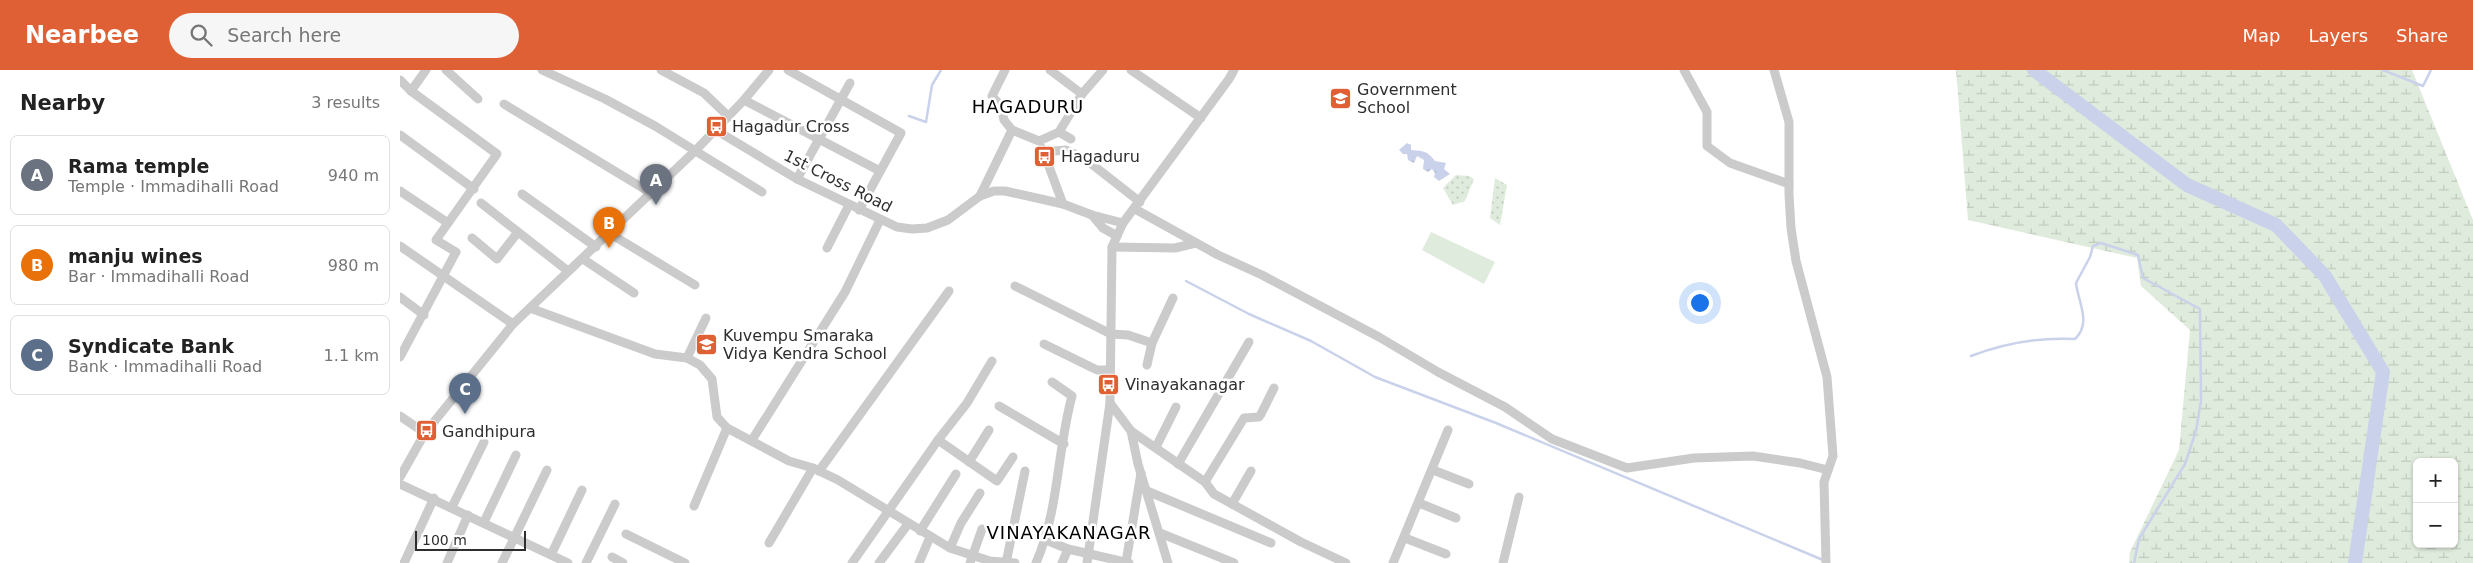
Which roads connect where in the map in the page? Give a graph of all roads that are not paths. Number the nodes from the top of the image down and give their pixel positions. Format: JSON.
{"nodes":[{"id":1,"x":426,"y":70,"type":"edge"},
{"id":2,"x":446,"y":70,"type":"edge"},
{"id":3,"x":542,"y":70,"type":"edge"},
{"id":4,"x":662,"y":70,"type":"edge"},
{"id":5,"x":769,"y":70,"type":"edge"},
{"id":6,"x":788,"y":70,"type":"edge"},
{"id":7,"x":1005,"y":70,"type":"edge"},
{"id":8,"x":1050,"y":70,"type":"edge"},
{"id":9,"x":1131,"y":70,"type":"edge"},
{"id":10,"x":1234,"y":70,"type":"edge"},
{"id":11,"x":1684,"y":70,"type":"edge"},
{"id":12,"x":1774,"y":70,"type":"edge"},
{"id":13,"x":1100,"y":71,"type":"edge"},
{"id":14,"x":400,"y":80,"type":"edge"},
{"id":15,"x":850,"y":83,"type":"dead end"},
{"id":16,"x":411,"y":90,"type":"junction"},
{"id":17,"x":1082,"y":94,"type":"junction"},
{"id":18,"x":478,"y":99,"type":"dead end"},
{"id":19,"x":744,"y":100,"type":"junction"},
{"id":20,"x":839,"y":100,"type":"junction"},
{"id":21,"x":504,"y":104,"type":"dead end"},
{"id":22,"x":729,"y":117,"type":"junction"},
{"id":23,"x":1201,"y":118,"type":"junction"},
{"id":24,"x":714,"y":129,"type":"junction"},
{"id":25,"x":1012,"y":130,"type":"junction"},
{"id":26,"x":1059,"y":132,"type":"junction"},
{"id":27,"x":400,"y":135,"type":"edge"},
{"id":28,"x":820,"y":138,"type":"junction"},
{"id":29,"x":1071,"y":139,"type":"dead end"},
{"id":30,"x":1039,"y":141,"type":"junction"},
{"id":31,"x":695,"y":150,"type":"junction"},
{"id":32,"x":1043,"y":152,"type":"junction"},
{"id":33,"x":880,"y":171,"type":"junction"},
{"id":34,"x":797,"y":179,"type":"junction"},
{"id":35,"x":1789,"y":184,"type":"junction"},
{"id":36,"x":474,"y":189,"type":"junction"},
{"id":37,"x":400,"y":191,"type":"edge"},
{"id":38,"x":762,"y":192,"type":"dead end"},
{"id":39,"x":651,"y":193,"type":"junction"},
{"id":40,"x":522,"y":194,"type":"dead end"},
{"id":41,"x":980,"y":196,"type":"junction"},
{"id":42,"x":481,"y":203,"type":"dead end"},
{"id":43,"x":1063,"y":204,"type":"junction"},
{"id":44,"x":849,"y":205,"type":"junction"},
{"id":45,"x":1137,"y":206,"type":"junction"},
{"id":46,"x":859,"y":210,"type":"junction"},
{"id":47,"x":1092,"y":215,"type":"junction"},
{"id":48,"x":880,"y":220,"type":"junction"},
{"id":49,"x":1123,"y":223,"type":"junction"},
{"id":50,"x":448,"y":224,"type":"junction"},
{"id":51,"x":518,"y":232,"type":"junction"},
{"id":52,"x":610,"y":233,"type":"junction"},
{"id":53,"x":1117,"y":236,"type":"junction"},
{"id":54,"x":472,"y":238,"type":"dead end"},
{"id":55,"x":1196,"y":243,"type":"junction"},
{"id":56,"x":400,"y":246,"type":"edge"},
{"id":57,"x":1112,"y":246,"type":"junction"},
{"id":58,"x":596,"y":247,"type":"junction"},
{"id":59,"x":827,"y":248,"type":"dead end"},
{"id":60,"x":583,"y":259,"type":"junction"},
{"id":61,"x":568,"y":271,"type":"junction"},
{"id":62,"x":444,"y":276,"type":"junction"},
{"id":63,"x":694,"y":285,"type":"dead end"},
{"id":64,"x":1015,"y":286,"type":"dead end"},
{"id":65,"x":949,"y":291,"type":"dead end"},
{"id":66,"x":634,"y":293,"type":"dead end"},
{"id":67,"x":400,"y":297,"type":"edge"},
{"id":68,"x":1173,"y":298,"type":"dead end"},
{"id":69,"x":530,"y":308,"type":"junction"},
{"id":70,"x":424,"y":315,"type":"junction"},
{"id":71,"x":706,"y":318,"type":"dead end"},
{"id":72,"x":514,"y":324,"type":"junction"},
{"id":73,"x":1112,"y":334,"type":"junction"},
{"id":74,"x":1249,"y":342,"type":"dead end"},
{"id":75,"x":1152,"y":343,"type":"junction"},
{"id":76,"x":1044,"y":344,"type":"dead end"},
{"id":77,"x":400,"y":357,"type":"edge"},
{"id":78,"x":687,"y":358,"type":"junction"},
{"id":79,"x":992,"y":361,"type":"dead end"},
{"id":80,"x":1147,"y":365,"type":"dead end"},
{"id":81,"x":1110,"y":370,"type":"junction"},
{"id":82,"x":1052,"y":382,"type":"dead end"},
{"id":83,"x":1274,"y":388,"type":"dead end"},
{"id":84,"x":1110,"y":403,"type":"junction"},
{"id":85,"x":999,"y":406,"type":"dead end"},
{"id":86,"x":1176,"y":407,"type":"dead end"},
{"id":87,"x":400,"y":416,"type":"edge"},
{"id":88,"x":727,"y":428,"type":"junction"},
{"id":89,"x":989,"y":430,"type":"dead end"},
{"id":90,"x":1448,"y":430,"type":"dead end"},
{"id":91,"x":1131,"y":431,"type":"junction"},
{"id":92,"x":425,"y":433,"type":"junction"},
{"id":93,"x":752,"y":440,"type":"junction"},
{"id":94,"x":938,"y":440,"type":"junction"},
{"id":95,"x":484,"y":442,"type":"dead end"},
{"id":96,"x":1064,"y":444,"type":"junction"},
{"id":97,"x":1156,"y":447,"type":"junction"},
{"id":98,"x":516,"y":455,"type":"dead end"},
{"id":99,"x":1013,"y":457,"type":"dead end"},
{"id":100,"x":968,"y":462,"type":"junction"},
{"id":101,"x":1178,"y":464,"type":"junction"},
{"id":102,"x":816,"y":469,"type":"junction"},
{"id":103,"x":547,"y":470,"type":"dead end"},
{"id":104,"x":1433,"y":470,"type":"junction"},
{"id":105,"x":1828,"y":470,"type":"junction"},
{"id":106,"x":1025,"y":471,"type":"dead end"},
{"id":107,"x":1251,"y":471,"type":"dead end"},
{"id":108,"x":1141,"y":473,"type":"junction"},
{"id":109,"x":401,"y":474,"type":"edge"},
{"id":110,"x":956,"y":474,"type":"dead end"},
{"id":111,"x":1205,"y":482,"type":"junction"},
{"id":112,"x":400,"y":484,"type":"edge"},
{"id":113,"x":1469,"y":484,"type":"dead end"},
{"id":114,"x":582,"y":490,"type":"dead end"},
{"id":115,"x":1148,"y":491,"type":"junction"},
{"id":116,"x":980,"y":493,"type":"dead end"},
{"id":117,"x":1519,"y":497,"type":"dead end"},
{"id":118,"x":434,"y":498,"type":"junction"},
{"id":119,"x":1419,"y":503,"type":"junction"},
{"id":120,"x":614,"y":504,"type":"dead end"},
{"id":121,"x":1232,"y":504,"type":"junction"},
{"id":122,"x":694,"y":506,"type":"dead end"},
{"id":123,"x":452,"y":507,"type":"junction"},
{"id":124,"x":888,"y":512,"type":"junction"},
{"id":125,"x":468,"y":515,"type":"junction"},
{"id":126,"x":1456,"y":518,"type":"dead end"},
{"id":127,"x":484,"y":522,"type":"junction"},
{"id":128,"x":908,"y":524,"type":"junction"},
{"id":129,"x":982,"y":529,"type":"dead end"},
{"id":130,"x":920,"y":531,"type":"junction"},
{"id":131,"x":1160,"y":533,"type":"junction"},
{"id":132,"x":626,"y":534,"type":"dead end"},
{"id":133,"x":514,"y":537,"type":"junction"},
{"id":134,"x":930,"y":537,"type":"junction"},
{"id":135,"x":1405,"y":538,"type":"junction"},
{"id":136,"x":1046,"y":540,"type":"junction"},
{"id":137,"x":769,"y":543,"type":"dead end"},
{"id":138,"x":1271,"y":544,"type":"dead end"},
{"id":139,"x":950,"y":548,"type":"junction"},
{"id":140,"x":1068,"y":549,"type":"junction"},
{"id":141,"x":1446,"y":554,"type":"dead end"},
{"id":142,"x":551,"y":555,"type":"junction"},
{"id":143,"x":612,"y":557,"type":"dead end"},
{"id":144,"x":1087,"y":558,"type":"edge"},
{"id":145,"x":971,"y":559,"type":"edge"},
{"id":146,"x":400,"y":560,"type":"edge"},
{"id":147,"x":1009,"y":562,"type":"edge"},
{"id":148,"x":1128,"y":562,"type":"edge"},
{"id":149,"x":405,"y":563,"type":"edge"},
{"id":150,"x":447,"y":563,"type":"edge"},
{"id":151,"x":502,"y":563,"type":"edge"},
{"id":152,"x":568,"y":563,"type":"edge"},
{"id":153,"x":586,"y":563,"type":"edge"},
{"id":154,"x":623,"y":563,"type":"edge"},
{"id":155,"x":685,"y":563,"type":"edge"},
{"id":156,"x":852,"y":563,"type":"edge"},
{"id":157,"x":879,"y":563,"type":"edge"},
{"id":158,"x":919,"y":563,"type":"edge"},
{"id":159,"x":1036,"y":563,"type":"edge"},
{"id":160,"x":1062,"y":563,"type":"edge"},
{"id":161,"x":1168,"y":563,"type":"edge"},
{"id":162,"x":1234,"y":563,"type":"edge"},
{"id":163,"x":1346,"y":563,"type":"edge"},
{"id":164,"x":1393,"y":563,"type":"edge"},
{"id":165,"x":1503,"y":563,"type":"edge"},
{"id":166,"x":1826,"y":563,"type":"edge"}],
"edges":[{"from":1,"to":16,"type":"street"},
{"from":2,"to":18,"type":"street"},
{"from":3,"to":31,"type":"street"},
{"from":4,"to":22,"type":"street"},
{"from":5,"to":19,"type":"street"},
{"from":6,"to":20,"type":"street"},
{"from":7,"to":25,"type":"street"},
{"from":8,"to":17,"type":"street"},
{"from":9,"to":23,"type":"street"},
{"from":10,"to":23,"type":"street"},
{"from":11,"to":35,"type":"street"},
{"from":12,"to":35,"type":"street"},
{"from":13,"to":17,"type":"street"},
{"from":14,"to":16,"type":"street"},
{"from":15,"to":20,"type":"street"},
{"from":16,"to":36,"type":"street"},
{"from":17,"to":26,"type":"street"},
{"from":19,"to":22,"type":"street"},
{"from":19,"to":28,"type":"street"},
{"from":20,"to":28,"type":"street"},
{"from":20,"to":33,"type":"street"},
{"from":21,"to":39,"type":"street"},
{"from":22,"to":24,"type":"street"},
{"from":23,"to":45,"type":"street"},
{"from":24,"to":31,"type":"street"},
{"from":24,"to":34,"type":"street","name":"1st Cross Road"},
{"from":25,"to":30,"type":"street"},
{"from":25,"to":41,"type":"street"},
{"from":26,"to":29,"type":"street"},
{"from":26,"to":30,"type":"street"},
{"from":27,"to":36,"type":"street"},
{"from":28,"to":33,"type":"street"},
{"from":28,"to":34,"type":"street"},
{"from":30,"to":32,"type":"street"},
{"from":31,"to":38,"type":"street"},
{"from":31,"to":39,"type":"street"},
{"from":32,"to":43,"type":"street"},
{"from":32,"to":45,"type":"street"},
{"from":33,"to":46,"type":"street"},
{"from":34,"to":44,"type":"street","name":"1st Cross Road"},
{"from":35,"to":105,"type":"street"},
{"from":36,"to":50,"type":"street"},
{"from":37,"to":50,"type":"street"},
{"from":39,"to":52,"type":"street"},
{"from":40,"to":58,"type":"street"},
{"from":41,"to":43,"type":"street","name":"1st Cross Road"},
{"from":41,"to":48,"type":"street","name":"1st Cross Road"},
{"from":42,"to":51,"type":"street"},
{"from":43,"to":47,"type":"street","name":"1st Cross Road"},
{"from":44,"to":46,"type":"street","name":"1st Cross Road"},
{"from":44,"to":59,"type":"street"},
{"from":45,"to":49,"type":"street"},
{"from":45,"to":55,"type":"street"},
{"from":46,"to":48,"type":"street","name":"1st Cross Road"},
{"from":47,"to":49,"type":"street","name":"1st Cross Road"},
{"from":47,"to":53,"type":"street"},
{"from":48,"to":93,"type":"street"},
{"from":49,"to":53,"type":"street"},
{"from":50,"to":62,"type":"street"},
{"from":51,"to":54,"type":"street"},
{"from":51,"to":61,"type":"street"},
{"from":52,"to":58,"type":"street"},
{"from":52,"to":63,"type":"street"},
{"from":53,"to":57,"type":"street"},
{"from":55,"to":57,"type":"street"},
{"from":55,"to":105,"type":"street"},
{"from":56,"to":62,"type":"street"},
{"from":57,"to":73,"type":"street"},
{"from":58,"to":60,"type":"street"},
{"from":60,"to":61,"type":"street"},
{"from":60,"to":66,"type":"street"},
{"from":61,"to":69,"type":"street"},
{"from":62,"to":70,"type":"street"},
{"from":62,"to":72,"type":"street"},
{"from":64,"to":73,"type":"street"},
{"from":65,"to":102,"type":"street"},
{"from":67,"to":70,"type":"street"},
{"from":68,"to":75,"type":"street"},
{"from":69,"to":72,"type":"street"},
{"from":69,"to":78,"type":"street"},
{"from":70,"to":77,"type":"street"},
{"from":71,"to":78,"type":"street"},
{"from":72,"to":92,"type":"street"},
{"from":73,"to":75,"type":"street"},
{"from":73,"to":81,"type":"street"},
{"from":74,"to":101,"type":"street"},
{"from":75,"to":80,"type":"street"},
{"from":76,"to":81,"type":"street"},
{"from":78,"to":88,"type":"street"},
{"from":79,"to":94,"type":"street"},
{"from":81,"to":84,"type":"street"},
{"from":82,"to":96,"type":"street"},
{"from":83,"to":111,"type":"street"},
{"from":84,"to":91,"type":"street"},
{"from":84,"to":144,"type":"street"},
{"from":85,"to":96,"type":"street"},
{"from":86,"to":97,"type":"street"},
{"from":87,"to":92,"type":"street"},
{"from":88,"to":93,"type":"street"},
{"from":88,"to":122,"type":"street"},
{"from":89,"to":100,"type":"street"},
{"from":90,"to":104,"type":"street"},
{"from":91,"to":97,"type":"street"},
{"from":91,"to":108,"type":"street"},
{"from":92,"to":109,"type":"street"},
{"from":93,"to":102,"type":"street"},
{"from":94,"to":100,"type":"street"},
{"from":94,"to":124,"type":"street"},
{"from":95,"to":123,"type":"street"},
{"from":96,"to":136,"type":"street"},
{"from":97,"to":101,"type":"street"},
{"from":98,"to":127,"type":"street"},
{"from":99,"to":100,"type":"street"},
{"from":101,"to":111,"type":"street"},
{"from":102,"to":124,"type":"street"},
{"from":102,"to":137,"type":"street"},
{"from":103,"to":133,"type":"street"},
{"from":104,"to":113,"type":"street"},
{"from":104,"to":119,"type":"street"},
{"from":105,"to":166,"type":"street"},
{"from":106,"to":147,"type":"street"},
{"from":107,"to":121,"type":"street"},
{"from":108,"to":115,"type":"street"},
{"from":108,"to":148,"type":"street"},
{"from":110,"to":130,"type":"street"},
{"from":111,"to":121,"type":"street"},
{"from":112,"to":118,"type":"street"},
{"from":114,"to":142,"type":"street"},
{"from":115,"to":131,"type":"street"},
{"from":115,"to":138,"type":"street"},
{"from":116,"to":139,"type":"street"},
{"from":117,"to":165,"type":"street"},
{"from":118,"to":123,"type":"street"},
{"from":118,"to":149,"type":"street"},
{"from":119,"to":126,"type":"street"},
{"from":119,"to":135,"type":"street"},
{"from":120,"to":153,"type":"street"},
{"from":121,"to":163,"type":"street"},
{"from":123,"to":125,"type":"street"},
{"from":124,"to":128,"type":"street"},
{"from":124,"to":156,"type":"street"},
{"from":125,"to":127,"type":"street"},
{"from":125,"to":150,"type":"street"},
{"from":127,"to":133,"type":"street"},
{"from":128,"to":130,"type":"street"},
{"from":128,"to":157,"type":"street"},
{"from":129,"to":145,"type":"street"},
{"from":130,"to":134,"type":"street"},
{"from":131,"to":161,"type":"street"},
{"from":131,"to":162,"type":"street"},
{"from":132,"to":155,"type":"street"},
{"from":133,"to":142,"type":"street"},
{"from":133,"to":151,"type":"street"},
{"from":134,"to":139,"type":"street"},
{"from":134,"to":158,"type":"street"},
{"from":135,"to":141,"type":"street"},
{"from":135,"to":164,"type":"street"},
{"from":136,"to":140,"type":"street"},
{"from":136,"to":159,"type":"street"},
{"from":139,"to":145,"type":"street"},
{"from":140,"to":144,"type":"street"},
{"from":140,"to":160,"type":"street"},
{"from":142,"to":152,"type":"street"},
{"from":143,"to":154,"type":"street"},
{"from":144,"to":148,"type":"street"},
{"from":145,"to":147,"type":"street"},
{"from":146,"to":149,"type":"street"}]}
